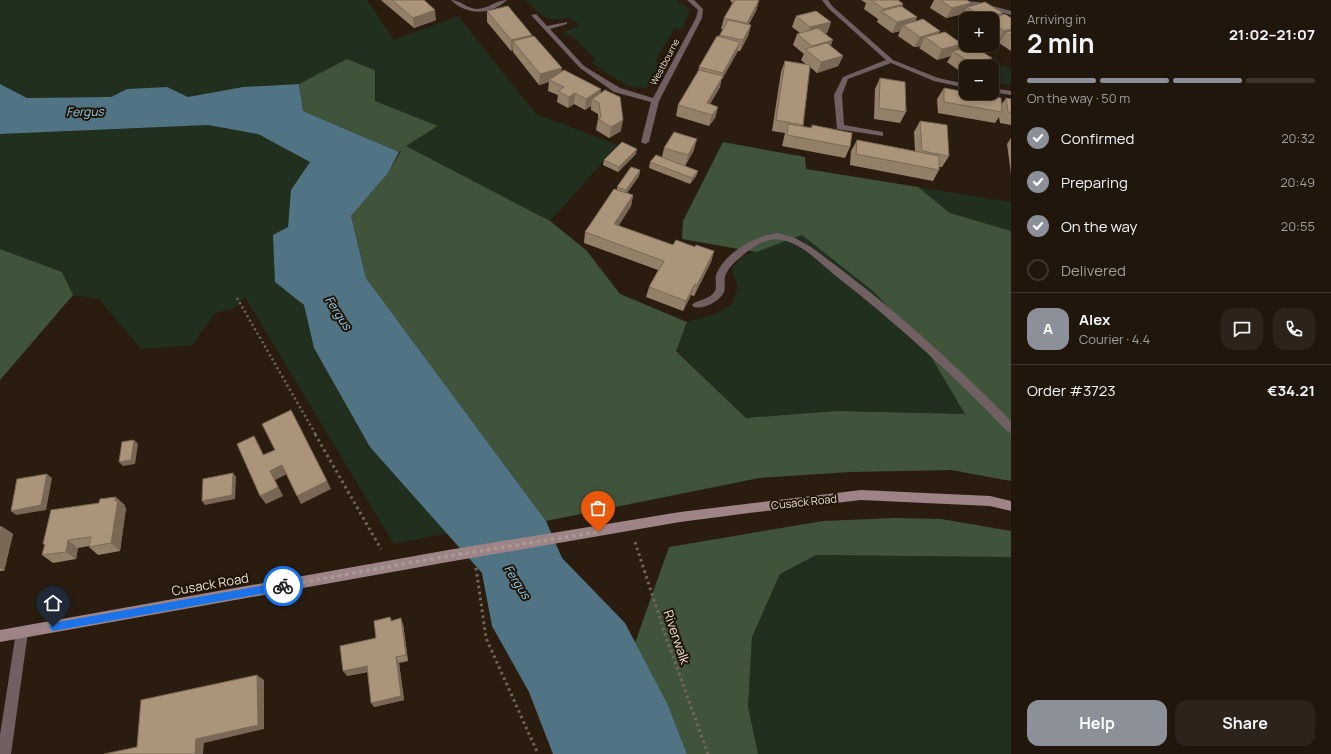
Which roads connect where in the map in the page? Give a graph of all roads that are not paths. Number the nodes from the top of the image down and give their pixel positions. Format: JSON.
{"nodes":[{"id":1,"x":454,"y":0,"type":"edge"},
{"id":2,"x":504,"y":0,"type":"edge"},
{"id":3,"x":690,"y":0,"type":"edge"},
{"id":4,"x":826,"y":0,"type":"edge"},
{"id":5,"x":949,"y":0,"type":"edge"},
{"id":6,"x":1011,"y":13,"type":"edge"},
{"id":7,"x":534,"y":15,"type":"dead end"},
{"id":8,"x":565,"y":23,"type":"dead end"},
{"id":9,"x":546,"y":28,"type":"junction"},
{"id":10,"x":891,"y":61,"type":"junction"},
{"id":11,"x":959,"y":85,"type":"edge"},
{"id":12,"x":999,"y":91,"type":"edge"},
{"id":13,"x":1011,"y":94,"type":"edge"},
{"id":14,"x":655,"y":101,"type":"junction"},
{"id":15,"x":880,"y":134,"type":"dead end"},
{"id":16,"x":645,"y":142,"type":"dead end"},
{"id":17,"x":697,"y":305,"type":"dead end"},
{"id":18,"x":1011,"y":428,"type":"edge"},
{"id":19,"x":1011,"y":506,"type":"edge"},
{"id":20,"x":22,"y":632,"type":"junction"},
{"id":21,"x":0,"y":636,"type":"edge"},
{"id":22,"x":4,"y":754,"type":"edge"}],
"edges":[{"from":1,"to":2,"type":"street"},
{"from":3,"to":14,"type":"street","name":"Westbourne"},
{"from":4,"to":10,"type":"street"},
{"from":5,"to":6,"type":"street"},
{"from":7,"to":9,"type":"street","name":"Westbourne"},
{"from":8,"to":9,"type":"street"},
{"from":9,"to":14,"type":"street","name":"Westbourne"},
{"from":10,"to":11,"type":"street"},
{"from":10,"to":15,"type":"street"},
{"from":12,"to":13,"type":"street"},
{"from":14,"to":16,"type":"street"},
{"from":17,"to":18,"type":"street"},
{"from":19,"to":20,"type":"main road","name":"Cusack Road"},
{"from":20,"to":21,"type":"main road","name":"Cusack Road"},
{"from":20,"to":22,"type":"street"}]}
